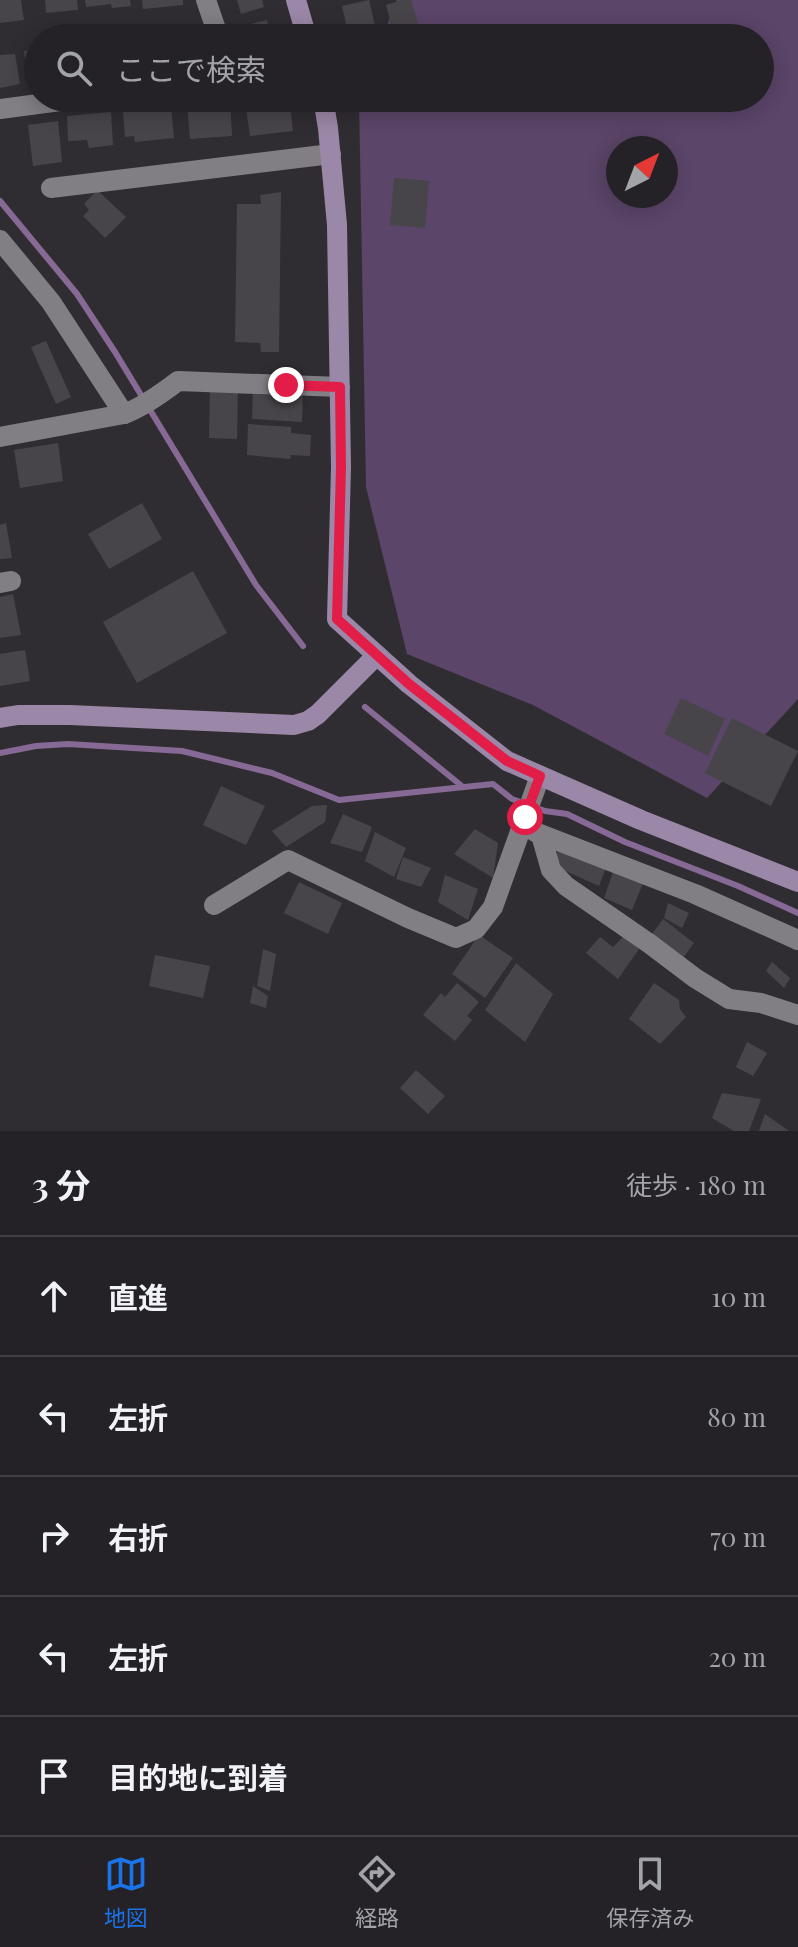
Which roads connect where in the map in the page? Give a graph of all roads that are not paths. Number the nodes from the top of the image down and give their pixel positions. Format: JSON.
{"nodes":[{"id":1,"x":206,"y":0,"type":"edge"},
{"id":2,"x":296,"y":0,"type":"edge"},
{"id":3,"x":214,"y":24,"type":"edge"},
{"id":4,"x":303,"y":24,"type":"edge"},
{"id":5,"x":24,"y":106,"type":"edge"},
{"id":6,"x":0,"y":109,"type":"edge"},
{"id":7,"x":325,"y":112,"type":"edge"},
{"id":8,"x":331,"y":154,"type":"junction"},
{"id":9,"x":51,"y":188,"type":"dead end"},
{"id":10,"x":0,"y":240,"type":"edge"},
{"id":11,"x":9,"y":265,"type":"edge"},
{"id":12,"x":340,"y":387,"type":"junction"},
{"id":13,"x":128,"y":412,"type":"junction"},
{"id":14,"x":0,"y":437,"type":"edge"},
{"id":15,"x":377,"y":655,"type":"junction"},
{"id":16,"x":0,"y":718,"type":"edge"},
{"id":17,"x":537,"y":786,"type":"junction"},
{"id":18,"x":530,"y":826,"type":"junction"},
{"id":19,"x":798,"y":882,"type":"edge"},
{"id":20,"x":214,"y":905,"type":"dead end"},
{"id":21,"x":798,"y":940,"type":"edge"},
{"id":22,"x":798,"y":1015,"type":"edge"}],
"edges":[{"from":1,"to":3,"type":"street"},
{"from":2,"to":4,"type":"street"},
{"from":5,"to":6,"type":"street"},
{"from":7,"to":8,"type":"street"},
{"from":8,"to":9,"type":"street"},
{"from":8,"to":12,"type":"street"},
{"from":10,"to":11,"type":"street"},
{"from":11,"to":13,"type":"street"},
{"from":12,"to":13,"type":"street"},
{"from":12,"to":15,"type":"street"},
{"from":13,"to":14,"type":"street"},
{"from":15,"to":16,"type":"street"},
{"from":15,"to":17,"type":"street"},
{"from":17,"to":18,"type":"street"},
{"from":17,"to":19,"type":"street"},
{"from":18,"to":20,"type":"street"},
{"from":18,"to":21,"type":"street"},
{"from":18,"to":22,"type":"street"}]}
